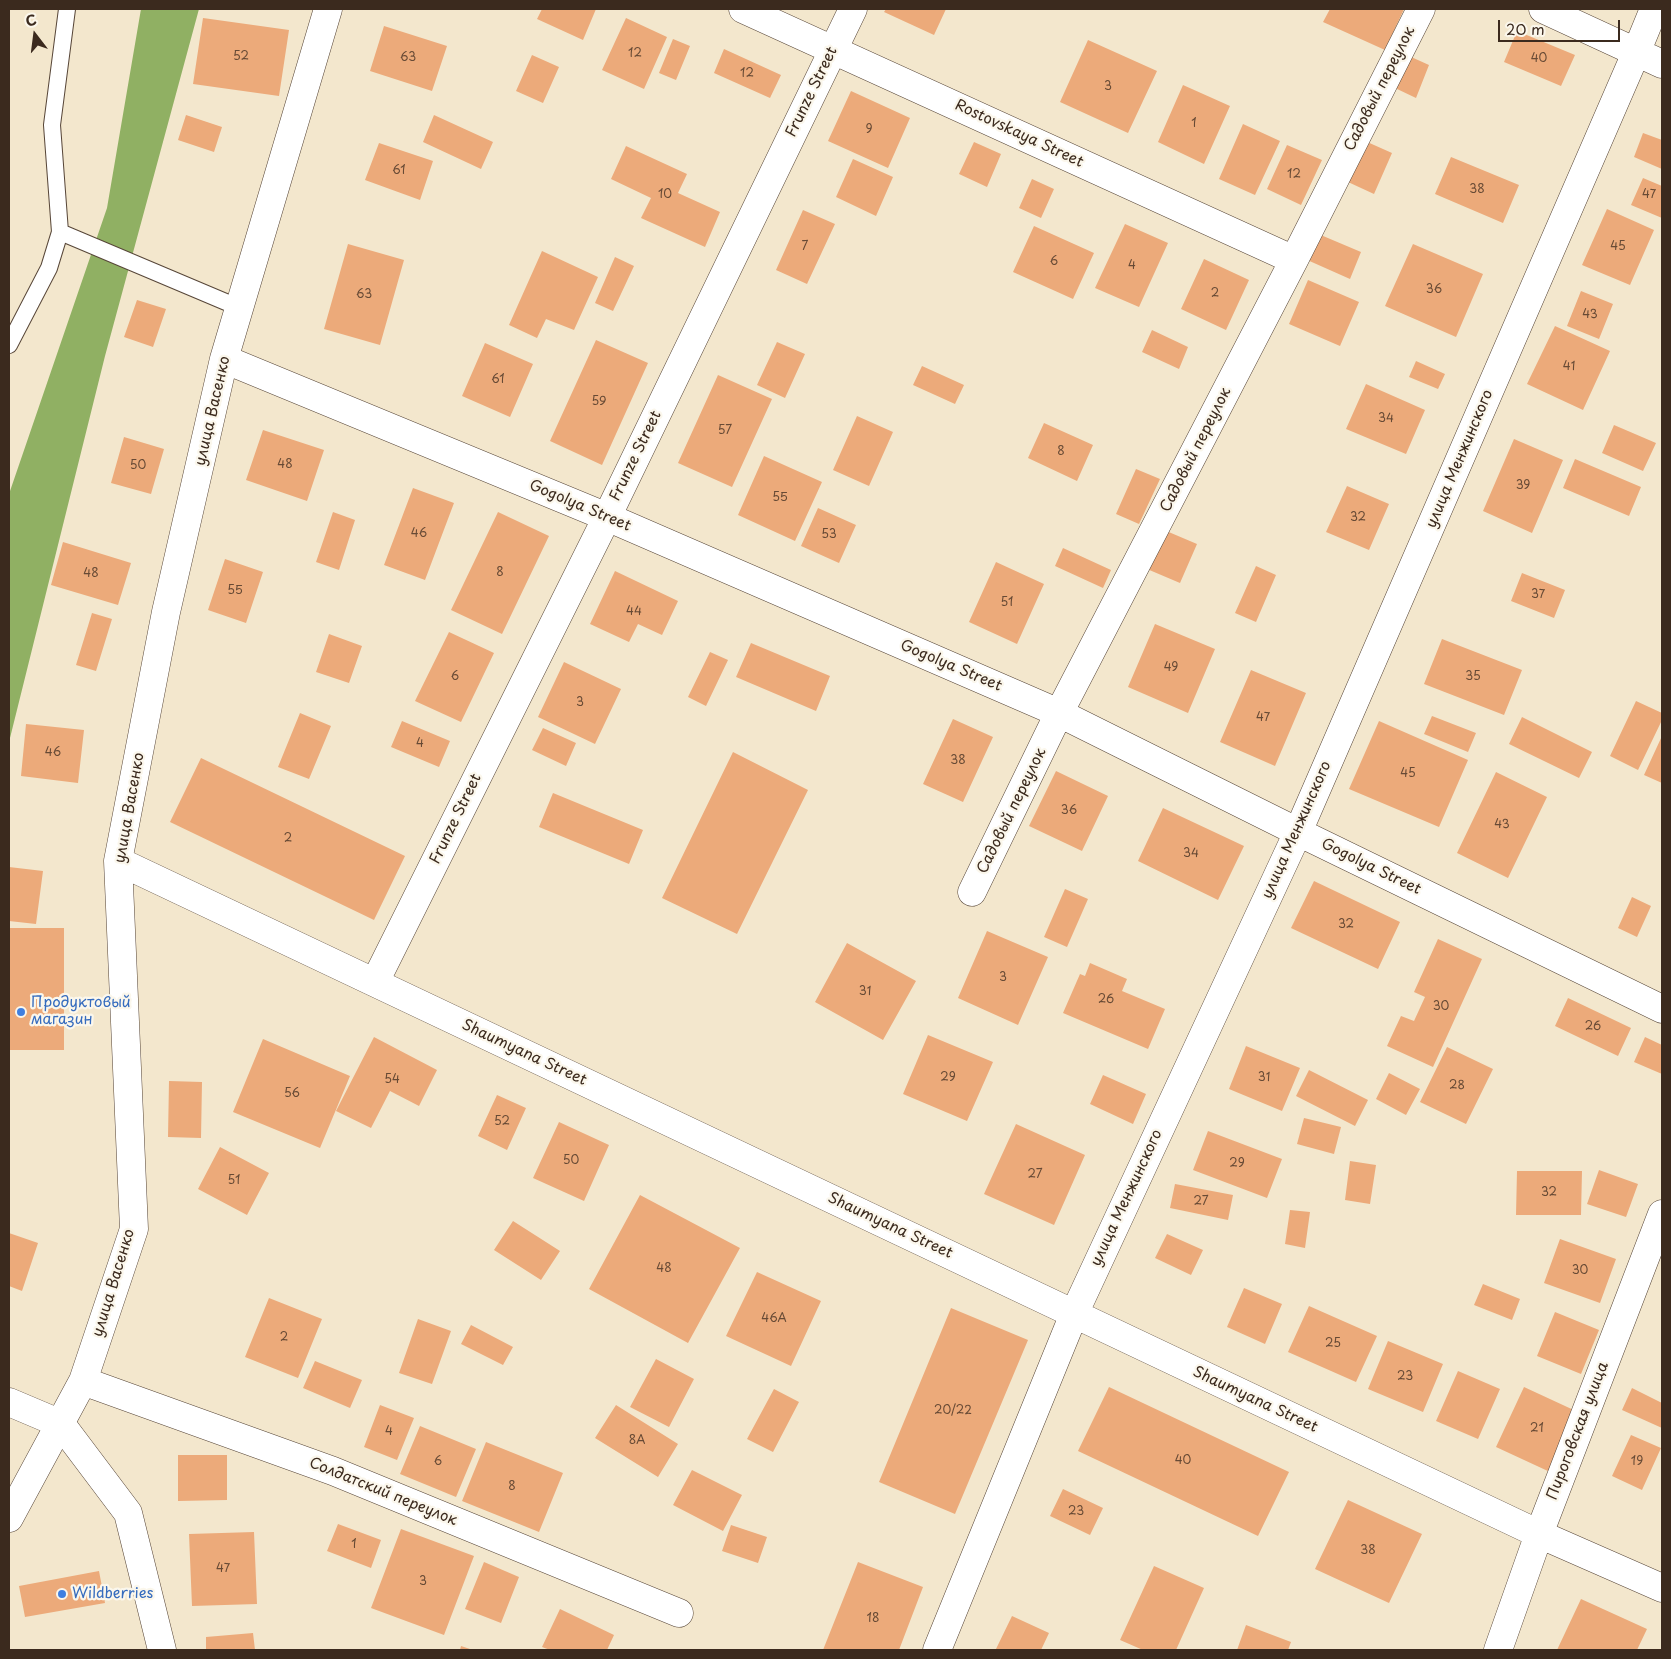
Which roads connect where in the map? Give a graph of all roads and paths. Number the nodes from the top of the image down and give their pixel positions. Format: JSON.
{"nodes":[{"id":1,"x":67,"y":9,"type":"edge"},
{"id":2,"x":328,"y":9,"type":"edge"},
{"id":3,"x":743,"y":9,"type":"edge"},
{"id":4,"x":853,"y":9,"type":"edge"},
{"id":5,"x":1421,"y":9,"type":"edge"},
{"id":6,"x":1543,"y":9,"type":"edge"},
{"id":7,"x":1654,"y":9,"type":"edge"},
{"id":8,"x":833,"y":49,"type":"junction"},
{"id":9,"x":1636,"y":53,"type":"junction"},
{"id":10,"x":1662,"y":64,"type":"edge"},
{"id":11,"x":60,"y":232,"type":"junction"},
{"id":12,"x":1294,"y":260,"type":"junction"},
{"id":13,"x":240,"y":308,"type":"junction"},
{"id":14,"x":9,"y":345,"type":"edge"},
{"id":15,"x":224,"y":359,"type":"junction"},
{"id":16,"x":607,"y":517,"type":"junction"},
{"id":17,"x":1059,"y":713,"type":"junction"},
{"id":18,"x":1298,"y":832,"type":"junction"},
{"id":19,"x":118,"y":861,"type":"junction"},
{"id":20,"x":972,"y":892,"type":"dead end"},
{"id":21,"x":375,"y":982,"type":"junction"},
{"id":22,"x":1662,"y":1009,"type":"edge"},
{"id":23,"x":1662,"y":1214,"type":"edge"},
{"id":24,"x":1074,"y":1314,"type":"junction"},
{"id":25,"x":83,"y":1381,"type":"junction"},
{"id":26,"x":9,"y":1402,"type":"edge"},
{"id":27,"x":61,"y":1424,"type":"junction"},
{"id":28,"x":9,"y":1518,"type":"edge"},
{"id":29,"x":1538,"y":1534,"type":"junction"},
{"id":30,"x":1662,"y":1588,"type":"edge"},
{"id":31,"x":679,"y":1613,"type":"dead end"},
{"id":32,"x":162,"y":1650,"type":"edge"},
{"id":33,"x":937,"y":1650,"type":"edge"},
{"id":34,"x":1498,"y":1650,"type":"edge"}],
"edges":[{"from":1,"to":11,"type":"lane"},
{"from":2,"to":13,"type":"street","name":"улица Васенко"},
{"from":3,"to":8,"type":"street","name":"Rostovskaya Street"},
{"from":4,"to":8,"type":"street","name":"Frunze Street"},
{"from":5,"to":12,"type":"street","name":"Садовый переулок"},
{"from":6,"to":9,"type":"street"},
{"from":7,"to":9,"type":"street","name":"улица Менжинского"},
{"from":8,"to":12,"type":"street","name":"Rostovskaya Street"},
{"from":8,"to":16,"type":"street","name":"Frunze Street"},
{"from":9,"to":10,"type":"street"},
{"from":9,"to":18,"type":"street","name":"улица Менжинского"},
{"from":11,"to":13,"type":"lane"},
{"from":11,"to":14,"type":"lane"},
{"from":12,"to":17,"type":"street","name":"Садовый переулок"},
{"from":13,"to":15,"type":"street","name":"улица Васенко"},
{"from":15,"to":16,"type":"street","name":"Gogolya Street"},
{"from":15,"to":19,"type":"street","name":"улица Васенко"},
{"from":16,"to":17,"type":"street","name":"Gogolya Street"},
{"from":16,"to":21,"type":"street","name":"Frunze Street"},
{"from":17,"to":18,"type":"street","name":"Gogolya Street"},
{"from":17,"to":20,"type":"street","name":"Садовый переулок"},
{"from":18,"to":22,"type":"street","name":"Gogolya Street"},
{"from":18,"to":24,"type":"street","name":"улица Менжинского"},
{"from":19,"to":21,"type":"street","name":"Shaumyana Street"},
{"from":19,"to":25,"type":"street","name":"улица Васенко"},
{"from":21,"to":24,"type":"street","name":"Shaumyana Street"},
{"from":23,"to":29,"type":"street","name":"Пироговская улица"},
{"from":24,"to":29,"type":"street","name":"Shaumyana Street"},
{"from":24,"to":33,"type":"street","name":"улица Менжинского"},
{"from":25,"to":27,"type":"street","name":"улица Васенко"},
{"from":25,"to":31,"type":"street","name":"Солдатский переулок"},
{"from":26,"to":27,"type":"street"},
{"from":27,"to":28,"type":"street","name":"улица Васенко"},
{"from":27,"to":32,"type":"street"},
{"from":29,"to":30,"type":"street","name":"Shaumyana Street"},
{"from":29,"to":34,"type":"street","name":"Пироговская улица"}]}
